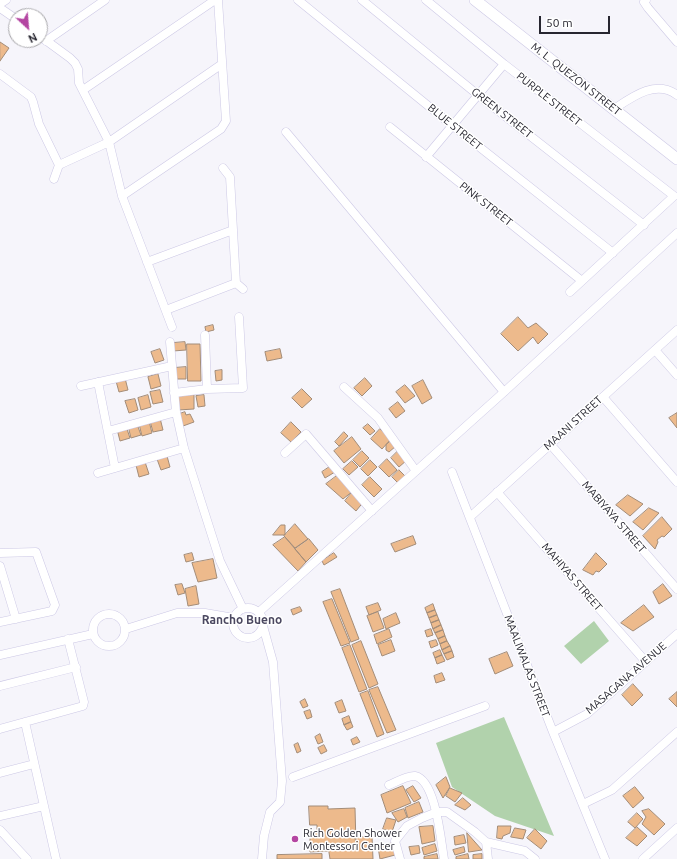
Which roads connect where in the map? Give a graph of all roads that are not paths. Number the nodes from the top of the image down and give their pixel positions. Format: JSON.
{"nodes":[{"id":1,"x":6,"y":0,"type":"edge"},
{"id":2,"x":105,"y":0,"type":"edge"},
{"id":3,"x":215,"y":0,"type":"edge"},
{"id":4,"x":218,"y":0,"type":"edge"},
{"id":5,"x":298,"y":0,"type":"edge"},
{"id":6,"x":362,"y":0,"type":"edge"},
{"id":7,"x":426,"y":0,"type":"edge"},
{"id":8,"x":475,"y":0,"type":"edge"},
{"id":9,"x":646,"y":0,"type":"edge"},
{"id":10,"x":0,"y":4,"type":"edge"},
{"id":11,"x":48,"y":35,"type":"edge"},
{"id":12,"x":48,"y":42,"type":"edge"},
{"id":13,"x":677,"y":42,"type":"edge"},
{"id":14,"x":222,"y":64,"type":"junction"},
{"id":15,"x":504,"y":64,"type":"junction"},
{"id":16,"x":0,"y":74,"type":"edge"},
{"id":17,"x":83,"y":90,"type":"junction"},
{"id":18,"x":676,"y":92,"type":"edge"},
{"id":19,"x":478,"y":95,"type":"junction"},
{"id":20,"x":614,"y":109,"type":"junction"},
{"id":21,"x":453,"y":126,"type":"junction"},
{"id":22,"x":390,"y":127,"type":"dead end"},
{"id":23,"x":286,"y":132,"type":"dead end"},
{"id":24,"x":109,"y":142,"type":"junction"},
{"id":25,"x":676,"y":155,"type":"edge"},
{"id":26,"x":426,"y":157,"type":"junction"},
{"id":27,"x":59,"y":165,"type":"junction"},
{"id":28,"x":223,"y":168,"type":"dead end"},
{"id":29,"x":54,"y":179,"type":"dead end"},
{"id":30,"x":122,"y":196,"type":"junction"},
{"id":31,"x":644,"y":225,"type":"junction"},
{"id":32,"x":233,"y":230,"type":"junction"},
{"id":33,"x":677,"y":233,"type":"edge"},
{"id":34,"x":613,"y":253,"type":"junction"},
{"id":35,"x":147,"y":262,"type":"junction"},
{"id":36,"x":582,"y":281,"type":"junction"},
{"id":37,"x":236,"y":283,"type":"junction"},
{"id":38,"x":243,"y":289,"type":"dead end"},
{"id":39,"x":570,"y":292,"type":"dead end"},
{"id":40,"x":166,"y":310,"type":"junction"},
{"id":41,"x":239,"y":318,"type":"dead end"},
{"id":42,"x":172,"y":327,"type":"dead end"},
{"id":43,"x":677,"y":330,"type":"edge"},
{"id":44,"x":205,"y":335,"type":"dead end"},
{"id":45,"x":170,"y":342,"type":"dead end"},
{"id":46,"x":655,"y":350,"type":"junction"},
{"id":47,"x":172,"y":366,"type":"junction"},
{"id":48,"x":677,"y":375,"type":"edge"},
{"id":49,"x":98,"y":382,"type":"junction"},
{"id":50,"x":81,"y":386,"type":"dead end"},
{"id":51,"x":344,"y":387,"type":"dead end"},
{"id":52,"x":207,"y":389,"type":"junction"},
{"id":53,"x":504,"y":392,"type":"junction"},
{"id":54,"x":174,"y":393,"type":"junction"},
{"id":55,"x":603,"y":397,"type":"junction"},
{"id":56,"x":176,"y":412,"type":"junction"},
{"id":57,"x":108,"y":431,"type":"junction"},
{"id":58,"x":550,"y":444,"type":"junction"},
{"id":59,"x":184,"y":448,"type":"junction"},
{"id":60,"x":285,"y":453,"type":"dead end"},
{"id":61,"x":115,"y":468,"type":"junction"},
{"id":62,"x":416,"y":471,"type":"junction"},
{"id":63,"x":452,"y":472,"type":"dead end"},
{"id":64,"x":98,"y":473,"type":"dead end"},
{"id":65,"x":677,"y":482,"type":"edge"},
{"id":66,"x":497,"y":492,"type":"junction"},
{"id":67,"x":372,"y":511,"type":"junction"},
{"id":68,"x":470,"y":517,"type":"junction"},
{"id":69,"x":0,"y":553,"type":"edge"},
{"id":70,"x":0,"y":566,"type":"edge"},
{"id":71,"x":677,"y":589,"type":"edge"},
{"id":72,"x":243,"y":609,"type":"junction"},
{"id":73,"x":259,"y":612,"type":"junction"},
{"id":74,"x":234,"y":618,"type":"junction"},
{"id":75,"x":16,"y":619,"type":"junction"},
{"id":76,"x":0,"y":622,"type":"edge"},
{"id":77,"x":263,"y":626,"type":"junction"},
{"id":78,"x":126,"y":629,"type":"junction"},
{"id":79,"x":93,"y":634,"type":"junction"},
{"id":80,"x":677,"y":634,"type":"edge"},
{"id":81,"x":68,"y":639,"type":"junction"},
{"id":82,"x":0,"y":655,"type":"edge"},
{"id":83,"x":646,"y":662,"type":"junction"},
{"id":84,"x":76,"y":667,"type":"junction"},
{"id":85,"x":0,"y":686,"type":"edge"},
{"id":86,"x":485,"y":706,"type":"dead end"},
{"id":87,"x":25,"y":722,"type":"junction"},
{"id":88,"x":0,"y":729,"type":"edge"},
{"id":89,"x":553,"y":732,"type":"junction"},
{"id":90,"x":677,"y":732,"type":"edge"},
{"id":91,"x":34,"y":764,"type":"junction"},
{"id":92,"x":0,"y":773,"type":"edge"},
{"id":93,"x":293,"y":777,"type":"dead end"},
{"id":94,"x":389,"y":785,"type":"dead end"},
{"id":95,"x":583,"y":804,"type":"junction"},
{"id":96,"x":44,"y":806,"type":"junction"},
{"id":97,"x":438,"y":812,"type":"junction"},
{"id":98,"x":0,"y":816,"type":"edge"},
{"id":99,"x":677,"y":828,"type":"edge"},
{"id":100,"x":0,"y":830,"type":"edge"},
{"id":101,"x":486,"y":842,"type":"junction"},
{"id":102,"x":27,"y":859,"type":"edge"},
{"id":103,"x":56,"y":859,"type":"edge"},
{"id":104,"x":262,"y":859,"type":"edge"},
{"id":105,"x":400,"y":859,"type":"edge"},
{"id":106,"x":444,"y":859,"type":"edge"},
{"id":107,"x":488,"y":859,"type":"edge"},
{"id":108,"x":535,"y":859,"type":"edge"},
{"id":109,"x":605,"y":859,"type":"edge"},
{"id":110,"x":643,"y":859,"type":"edge"}],
"edges":[{"from":1,"to":10,"type":"street"},
{"from":2,"to":11,"type":"street"},
{"from":3,"to":17,"type":"street"},
{"from":4,"to":14,"type":"street"},
{"from":5,"to":21,"type":"street","name":"BLUE STREET"},
{"from":6,"to":19,"type":"street","name":"GREEN STREET"},
{"from":7,"to":15,"type":"street","name":"PURPLE STREET"},
{"from":8,"to":20,"type":"main road","name":"M. L. QUEZON STREET"},
{"from":9,"to":13,"type":"street"},
{"from":12,"to":17,"type":"street"},
{"from":14,"to":24,"type":"street"},
{"from":14,"to":30,"type":"street"},
{"from":15,"to":19,"type":"street"},
{"from":15,"to":31,"type":"street","name":"PURPLE STREET"},
{"from":16,"to":27,"type":"street"},
{"from":17,"to":24,"type":"street"},
{"from":18,"to":20,"type":"street"},
{"from":19,"to":21,"type":"street"},
{"from":19,"to":31,"type":"street","name":"GREEN STREET"},
{"from":20,"to":25,"type":"main road","name":"M. L. QUEZON STREET"},
{"from":21,"to":26,"type":"street"},
{"from":21,"to":34,"type":"street","name":"BLUE STREET"},
{"from":22,"to":26,"type":"street","name":"PINK STREET"},
{"from":23,"to":53,"type":"street"},
{"from":24,"to":27,"type":"street"},
{"from":24,"to":30,"type":"street"},
{"from":26,"to":36,"type":"street","name":"PINK STREET"},
{"from":27,"to":29,"type":"street"},
{"from":28,"to":32,"type":"street"},
{"from":30,"to":35,"type":"street"},
{"from":31,"to":34,"type":"street"},
{"from":32,"to":35,"type":"street"},
{"from":32,"to":37,"type":"street"},
{"from":33,"to":53,"type":"street"},
{"from":34,"to":36,"type":"street"},
{"from":35,"to":40,"type":"street"},
{"from":36,"to":39,"type":"street"},
{"from":37,"to":38,"type":"street"},
{"from":37,"to":40,"type":"street"},
{"from":40,"to":42,"type":"street"},
{"from":41,"to":52,"type":"street"},
{"from":43,"to":46,"type":"street","name":"MAANI STREET"},
{"from":44,"to":52,"type":"street"},
{"from":45,"to":47,"type":"street"},
{"from":46,"to":48,"type":"street"},
{"from":46,"to":55,"type":"street","name":"MAANI STREET"},
{"from":47,"to":49,"type":"street"},
{"from":47,"to":54,"type":"street"},
{"from":49,"to":50,"type":"street"},
{"from":49,"to":57,"type":"street"},
{"from":51,"to":62,"type":"street"},
{"from":52,"to":54,"type":"street"},
{"from":53,"to":62,"type":"street"},
{"from":54,"to":56,"type":"street"},
{"from":55,"to":58,"type":"street","name":"MAANI STREET"},
{"from":55,"to":65,"type":"street"},
{"from":56,"to":57,"type":"street"},
{"from":56,"to":59,"type":"street"},
{"from":57,"to":61,"type":"street"},
{"from":58,"to":66,"type":"street","name":"MAANI STREET"},
{"from":58,"to":71,"type":"street","name":"MABIYAYA STREET"},
{"from":59,"to":61,"type":"street"},
{"from":59,"to":72,"type":"street"},
{"from":60,"to":67,"type":"street"},
{"from":61,"to":64,"type":"street"},
{"from":62,"to":67,"type":"street"},
{"from":63,"to":68,"type":"street","name":"MAALIWALAS STREET"},
{"from":66,"to":68,"type":"street","name":"MAANI STREET"},
{"from":66,"to":83,"type":"street","name":"MAHIYAS STREET"},
{"from":67,"to":73,"type":"street"},
{"from":68,"to":89,"type":"street","name":"MAALIWALAS STREET"},
{"from":69,"to":75,"type":"street"},
{"from":70,"to":75,"type":"street"},
{"from":72,"to":73,"type":"street"},
{"from":72,"to":74,"type":"street"},
{"from":73,"to":77,"type":"street"},
{"from":74,"to":77,"type":"street"},
{"from":74,"to":78,"type":"street"},
{"from":75,"to":76,"type":"street"},
{"from":77,"to":104,"type":"street"},
{"from":78,"to":79,"type":"street"},
{"from":78,"to":79,"type":"street"},
{"from":79,"to":81,"type":"street"},
{"from":80,"to":83,"type":"street","name":"MASAGANA AVENUE"},
{"from":81,"to":82,"type":"street"},
{"from":81,"to":84,"type":"street"},
{"from":83,"to":89,"type":"street","name":"MASAGANA AVENUE"},
{"from":84,"to":85,"type":"street"},
{"from":84,"to":87,"type":"street"},
{"from":86,"to":93,"type":"street"},
{"from":87,"to":88,"type":"street"},
{"from":87,"to":91,"type":"street"},
{"from":89,"to":95,"type":"street","name":"MAALIWALAS STREET"},
{"from":90,"to":95,"type":"street"},
{"from":91,"to":92,"type":"street"},
{"from":91,"to":96,"type":"street"},
{"from":94,"to":97,"type":"street"},
{"from":95,"to":109,"type":"street","name":"MAALIWALAS STREET"},
{"from":96,"to":98,"type":"street"},
{"from":96,"to":103,"type":"street"},
{"from":97,"to":101,"type":"street"},
{"from":97,"to":105,"type":"street"},
{"from":97,"to":106,"type":"street"},
{"from":99,"to":110,"type":"street"},
{"from":100,"to":102,"type":"street"},
{"from":101,"to":107,"type":"street"},
{"from":101,"to":108,"type":"street"}]}
